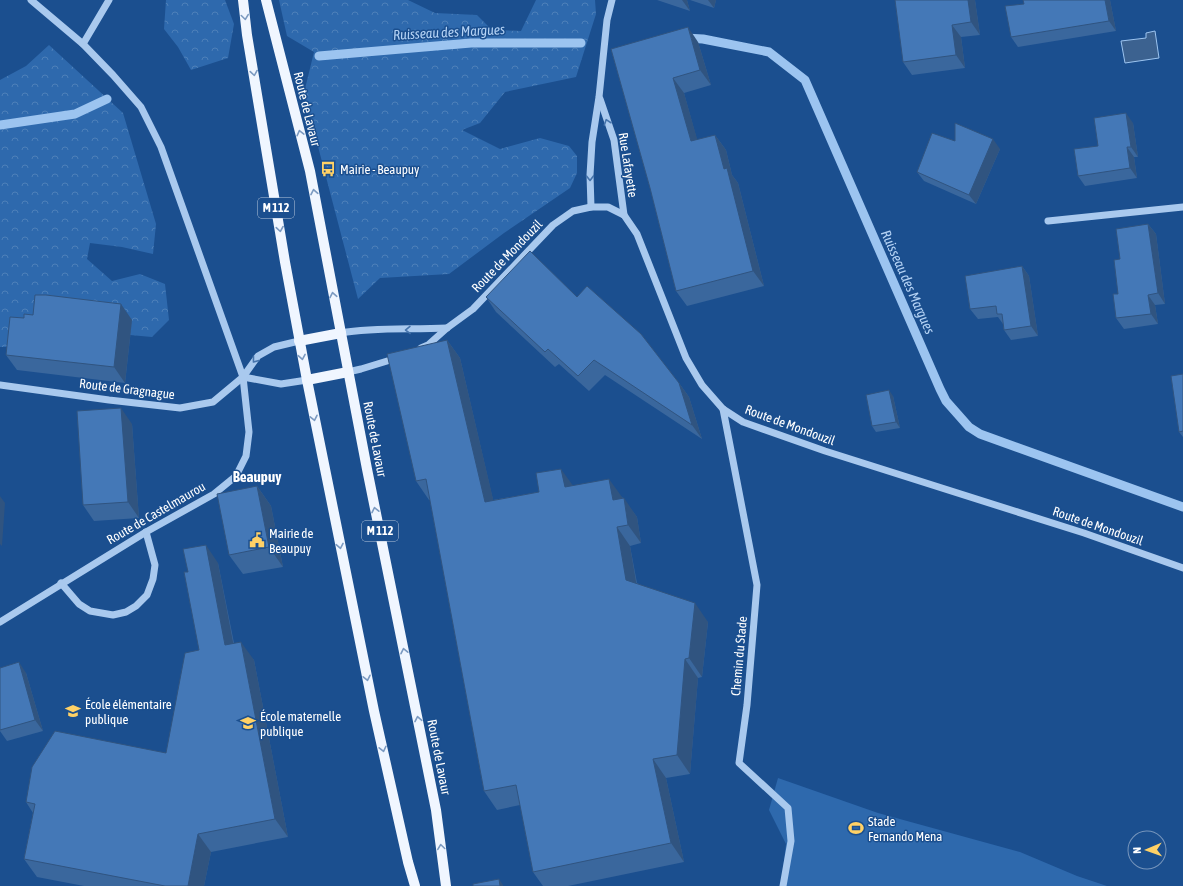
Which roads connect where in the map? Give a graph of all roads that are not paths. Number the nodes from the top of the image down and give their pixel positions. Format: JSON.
{"nodes":[{"id":1,"x":31,"y":0,"type":"edge"},
{"id":2,"x":109,"y":0,"type":"edge"},
{"id":3,"x":243,"y":0,"type":"edge"},
{"id":4,"x":266,"y":0,"type":"edge"},
{"id":5,"x":612,"y":0,"type":"edge"},
{"id":6,"x":83,"y":44,"type":"junction"},
{"id":7,"x":599,"y":97,"type":"junction"},
{"id":8,"x":591,"y":207,"type":"junction"},
{"id":9,"x":1183,"y":207,"type":"edge"},
{"id":10,"x":624,"y":215,"type":"junction"},
{"id":11,"x":1048,"y":221,"type":"dead end"},
{"id":12,"x":446,"y":328,"type":"junction"},
{"id":13,"x":341,"y":333,"type":"junction"},
{"id":14,"x":299,"y":341,"type":"junction"},
{"id":15,"x":416,"y":350,"type":"edge"},
{"id":16,"x":405,"y":355,"type":"edge"},
{"id":17,"x":348,"y":372,"type":"junction"},
{"id":18,"x":243,"y":377,"type":"junction"},
{"id":19,"x":307,"y":380,"type":"junction"},
{"id":20,"x":0,"y":385,"type":"edge"},
{"id":21,"x":723,"y":409,"type":"junction"},
{"id":22,"x":146,"y":532,"type":"junction"},
{"id":23,"x":1183,"y":568,"type":"edge"},
{"id":24,"x":61,"y":583,"type":"junction"},
{"id":25,"x":0,"y":622,"type":"edge"},
{"id":26,"x":415,"y":886,"type":"edge"},
{"id":27,"x":446,"y":886,"type":"edge"},
{"id":28,"x":783,"y":886,"type":"edge"}],
"edges":[{"from":1,"to":6,"type":"street","name":"Route de Castelmaurou"},
{"from":2,"to":6,"type":"street"},
{"from":3,"to":14,"type":"main road","number":"M 112","one_way":true},
{"from":13,"to":4,"type":"main road","name":"Route de Lavaur","number":"M 112","one_way":true},
{"from":5,"to":7,"type":"street","name":"Rue Lafayette"},
{"from":6,"to":18,"type":"street","name":"Route de Castelmaurou"},
{"from":7,"to":8,"type":"street","name":"Rue Lafayette","one_way":true},
{"from":10,"to":7,"type":"street","name":"Rue Lafayette","one_way":true},
{"from":8,"to":10,"type":"street","name":"Route de Mondouzil"},
{"from":8,"to":12,"type":"street","name":"Route de Mondouzil"},
{"from":9,"to":11,"type":"street"},
{"from":10,"to":21,"type":"street","name":"Route de Mondouzil"},
{"from":12,"to":13,"type":"street","one_way":true},
{"from":12,"to":15,"type":"street","name":"Route de Mondouzil"},
{"from":13,"to":14,"type":"main road"},
{"from":13,"to":17,"type":"main road","name":"Route de Lavaur","number":"M 112"},
{"from":14,"to":18,"type":"street","name":"Route de Gragnague","one_way":true},
{"from":14,"to":19,"type":"main road","number":"M 112","one_way":true},
{"from":16,"to":17,"type":"street"},
{"from":17,"to":19,"type":"main road"},
{"from":27,"to":17,"type":"main road","name":"Route de Lavaur","number":"M 112","one_way":true},
{"from":18,"to":19,"type":"street"},
{"from":18,"to":20,"type":"street","name":"Route de Gragnague"},
{"from":18,"to":22,"type":"street","name":"Route de Castelmaurou"},
{"from":19,"to":26,"type":"main road","number":"M 112","one_way":true},
{"from":21,"to":23,"type":"street","name":"Route de Mondouzil"},
{"from":21,"to":28,"type":"street","name":"Chemin du Stade"},
{"from":22,"to":24,"type":"street","name":"Route de Castelmaurou"},
{"from":22,"to":24,"type":"street"},
{"from":24,"to":25,"type":"street","name":"Route de Castelmaurou"}]}
